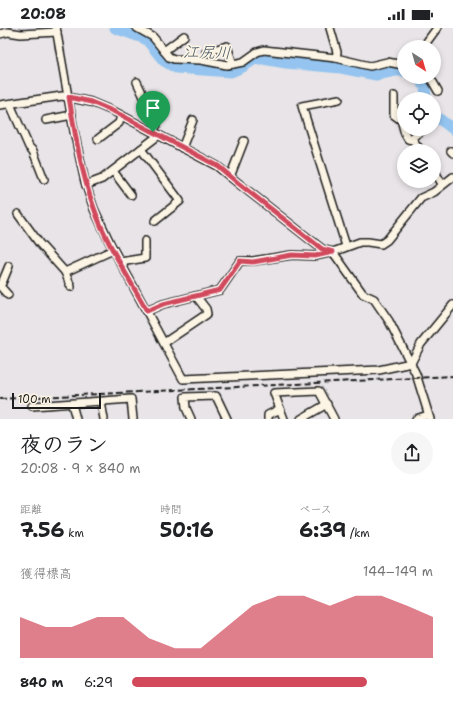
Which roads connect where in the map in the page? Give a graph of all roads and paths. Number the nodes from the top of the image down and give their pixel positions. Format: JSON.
{"nodes":[{"id":1,"x":137,"y":28,"type":"edge"},
{"id":2,"x":330,"y":28,"type":"edge"},
{"id":3,"x":437,"y":28,"type":"edge"},
{"id":4,"x":57,"y":30,"type":"edge"},
{"id":5,"x":0,"y":34,"type":"edge"},
{"id":6,"x":184,"y":36,"type":"dead end"},
{"id":7,"x":428,"y":40,"type":"edge"},
{"id":8,"x":164,"y":51,"type":"junction"},
{"id":9,"x":206,"y":52,"type":"dead end"},
{"id":10,"x":336,"y":58,"type":"junction"},
{"id":11,"x":233,"y":64,"type":"junction"},
{"id":12,"x":397,"y":64,"type":"edge"},
{"id":13,"x":137,"y":82,"type":"dead end"},
{"id":14,"x":434,"y":84,"type":"edge"},
{"id":15,"x":438,"y":91,"type":"dead end"},
{"id":16,"x":394,"y":96,"type":"dead end"},
{"id":17,"x":69,"y":97,"type":"junction"},
{"id":18,"x":339,"y":99,"type":"dead end"},
{"id":19,"x":10,"y":104,"type":"junction"},
{"id":20,"x":0,"y":105,"type":"edge"},
{"id":21,"x":72,"y":115,"type":"junction"},
{"id":22,"x":121,"y":116,"type":"junction"},
{"id":23,"x":397,"y":117,"type":"edge"},
{"id":24,"x":46,"y":120,"type":"dead end"},
{"id":25,"x":193,"y":120,"type":"dead end"},
{"id":26,"x":156,"y":133,"type":"junction"},
{"id":27,"x":407,"y":136,"type":"edge"},
{"id":28,"x":414,"y":136,"type":"edge"},
{"id":29,"x":98,"y":139,"type":"dead end"},
{"id":30,"x":410,"y":139,"type":"junction"},
{"id":31,"x":244,"y":141,"type":"dead end"},
{"id":32,"x":416,"y":144,"type":"edge"},
{"id":33,"x":182,"y":148,"type":"junction"},
{"id":34,"x":141,"y":149,"type":"junction"},
{"id":35,"x":113,"y":171,"type":"junction"},
{"id":36,"x":230,"y":177,"type":"junction"},
{"id":37,"x":44,"y":179,"type":"dead end"},
{"id":38,"x":452,"y":181,"type":"edge"},
{"id":39,"x":442,"y":184,"type":"joint"},
{"id":40,"x":86,"y":185,"type":"junction"},
{"id":41,"x":131,"y":195,"type":"dead end"},
{"id":42,"x":18,"y":214,"type":"dead end"},
{"id":43,"x":155,"y":220,"type":"dead end"},
{"id":44,"x":145,"y":241,"type":"dead end"},
{"id":45,"x":346,"y":246,"type":"junction"},
{"id":46,"x":113,"y":250,"type":"junction"},
{"id":47,"x":333,"y":252,"type":"junction"},
{"id":48,"x":120,"y":262,"type":"junction"},
{"id":49,"x":9,"y":266,"type":"dead end"},
{"id":50,"x":65,"y":272,"type":"junction"},
{"id":51,"x":0,"y":285,"type":"edge"},
{"id":52,"x":71,"y":287,"type":"dead end"},
{"id":53,"x":8,"y":295,"type":"dead end"},
{"id":54,"x":196,"y":296,"type":"junction"},
{"id":55,"x":453,"y":305,"type":"edge"},
{"id":56,"x":147,"y":311,"type":"junction"},
{"id":57,"x":164,"y":343,"type":"junction"},
{"id":58,"x":411,"y":363,"type":"junction"},
{"id":59,"x":101,"y":402,"type":"junction"},
{"id":60,"x":72,"y":404,"type":"junction"},
{"id":61,"x":327,"y":404,"type":"junction"},
{"id":62,"x":32,"y":406,"type":"dead end"},
{"id":63,"x":280,"y":409,"type":"junction"},
{"id":64,"x":429,"y":417,"type":"edge"},
{"id":65,"x":76,"y":419,"type":"edge"},
{"id":66,"x":104,"y":419,"type":"edge"},
{"id":67,"x":133,"y":419,"type":"edge"},
{"id":68,"x":191,"y":419,"type":"edge"},
{"id":69,"x":227,"y":419,"type":"edge"},
{"id":70,"x":268,"y":419,"type":"edge"},
{"id":71,"x":284,"y":419,"type":"edge"},
{"id":72,"x":301,"y":419,"type":"edge"},
{"id":73,"x":334,"y":419,"type":"edge"},
{"id":74,"x":416,"y":419,"type":"edge"}],
"edges":[{"from":1,"to":8,"type":"street"},
{"from":2,"to":10,"type":"street"},
{"from":3,"to":7,"type":"street"},
{"from":4,"to":5,"type":"street"},
{"from":4,"to":17,"type":"street"},
{"from":6,"to":8,"type":"street"},
{"from":8,"to":11,"type":"street"},
{"from":9,"to":11,"type":"street"},
{"from":10,"to":11,"type":"street"},
{"from":10,"to":12,"type":"street"},
{"from":13,"to":26,"type":"street"},
{"from":14,"to":15,"type":"street"},
{"from":16,"to":23,"type":"street"},
{"from":17,"to":19,"type":"street"},
{"from":17,"to":21,"type":"street"},
{"from":17,"to":22,"type":"street"},
{"from":18,"to":45,"type":"street"},
{"from":19,"to":20,"type":"street"},
{"from":19,"to":37,"type":"street"},
{"from":21,"to":24,"type":"street"},
{"from":21,"to":40,"type":"street"},
{"from":22,"to":26,"type":"street"},
{"from":22,"to":29,"type":"street"},
{"from":25,"to":33,"type":"street"},
{"from":26,"to":33,"type":"street"},
{"from":26,"to":34,"type":"street"},
{"from":27,"to":30,"type":"street"},
{"from":28,"to":30,"type":"street"},
{"from":30,"to":32,"type":"street"},
{"from":31,"to":36,"type":"street"},
{"from":33,"to":36,"type":"street"},
{"from":34,"to":35,"type":"street"},
{"from":34,"to":43,"type":"street"},
{"from":35,"to":40,"type":"street"},
{"from":35,"to":41,"type":"street"},
{"from":36,"to":47,"type":"street"},
{"from":38,"to":39,"type":"street"},
{"from":39,"to":45,"type":"street"},
{"from":40,"to":46,"type":"street"},
{"from":42,"to":50,"type":"street"},
{"from":44,"to":48,"type":"street"},
{"from":45,"to":47,"type":"street"},
{"from":46,"to":48,"type":"street"},
{"from":46,"to":50,"type":"street"},
{"from":47,"to":54,"type":"street"},
{"from":47,"to":58,"type":"street"},
{"from":48,"to":56,"type":"street"},
{"from":49,"to":51,"type":"street"},
{"from":50,"to":52,"type":"street"},
{"from":51,"to":53,"type":"street"},
{"from":54,"to":56,"type":"street"},
{"from":54,"to":57,"type":"street"},
{"from":55,"to":58,"type":"street"},
{"from":56,"to":57,"type":"street"},
{"from":57,"to":58,"type":"street"},
{"from":58,"to":64,"type":"street"},
{"from":59,"to":60,"type":"street"},
{"from":59,"to":66,"type":"street"},
{"from":59,"to":67,"type":"street"},
{"from":60,"to":62,"type":"street"},
{"from":60,"to":65,"type":"street"},
{"from":61,"to":63,"type":"street"},
{"from":61,"to":72,"type":"street"},
{"from":61,"to":73,"type":"street"},
{"from":63,"to":70,"type":"street"},
{"from":63,"to":71,"type":"street"},
{"from":64,"to":74,"type":"street"},
{"from":68,"to":69,"type":"street"}]}
